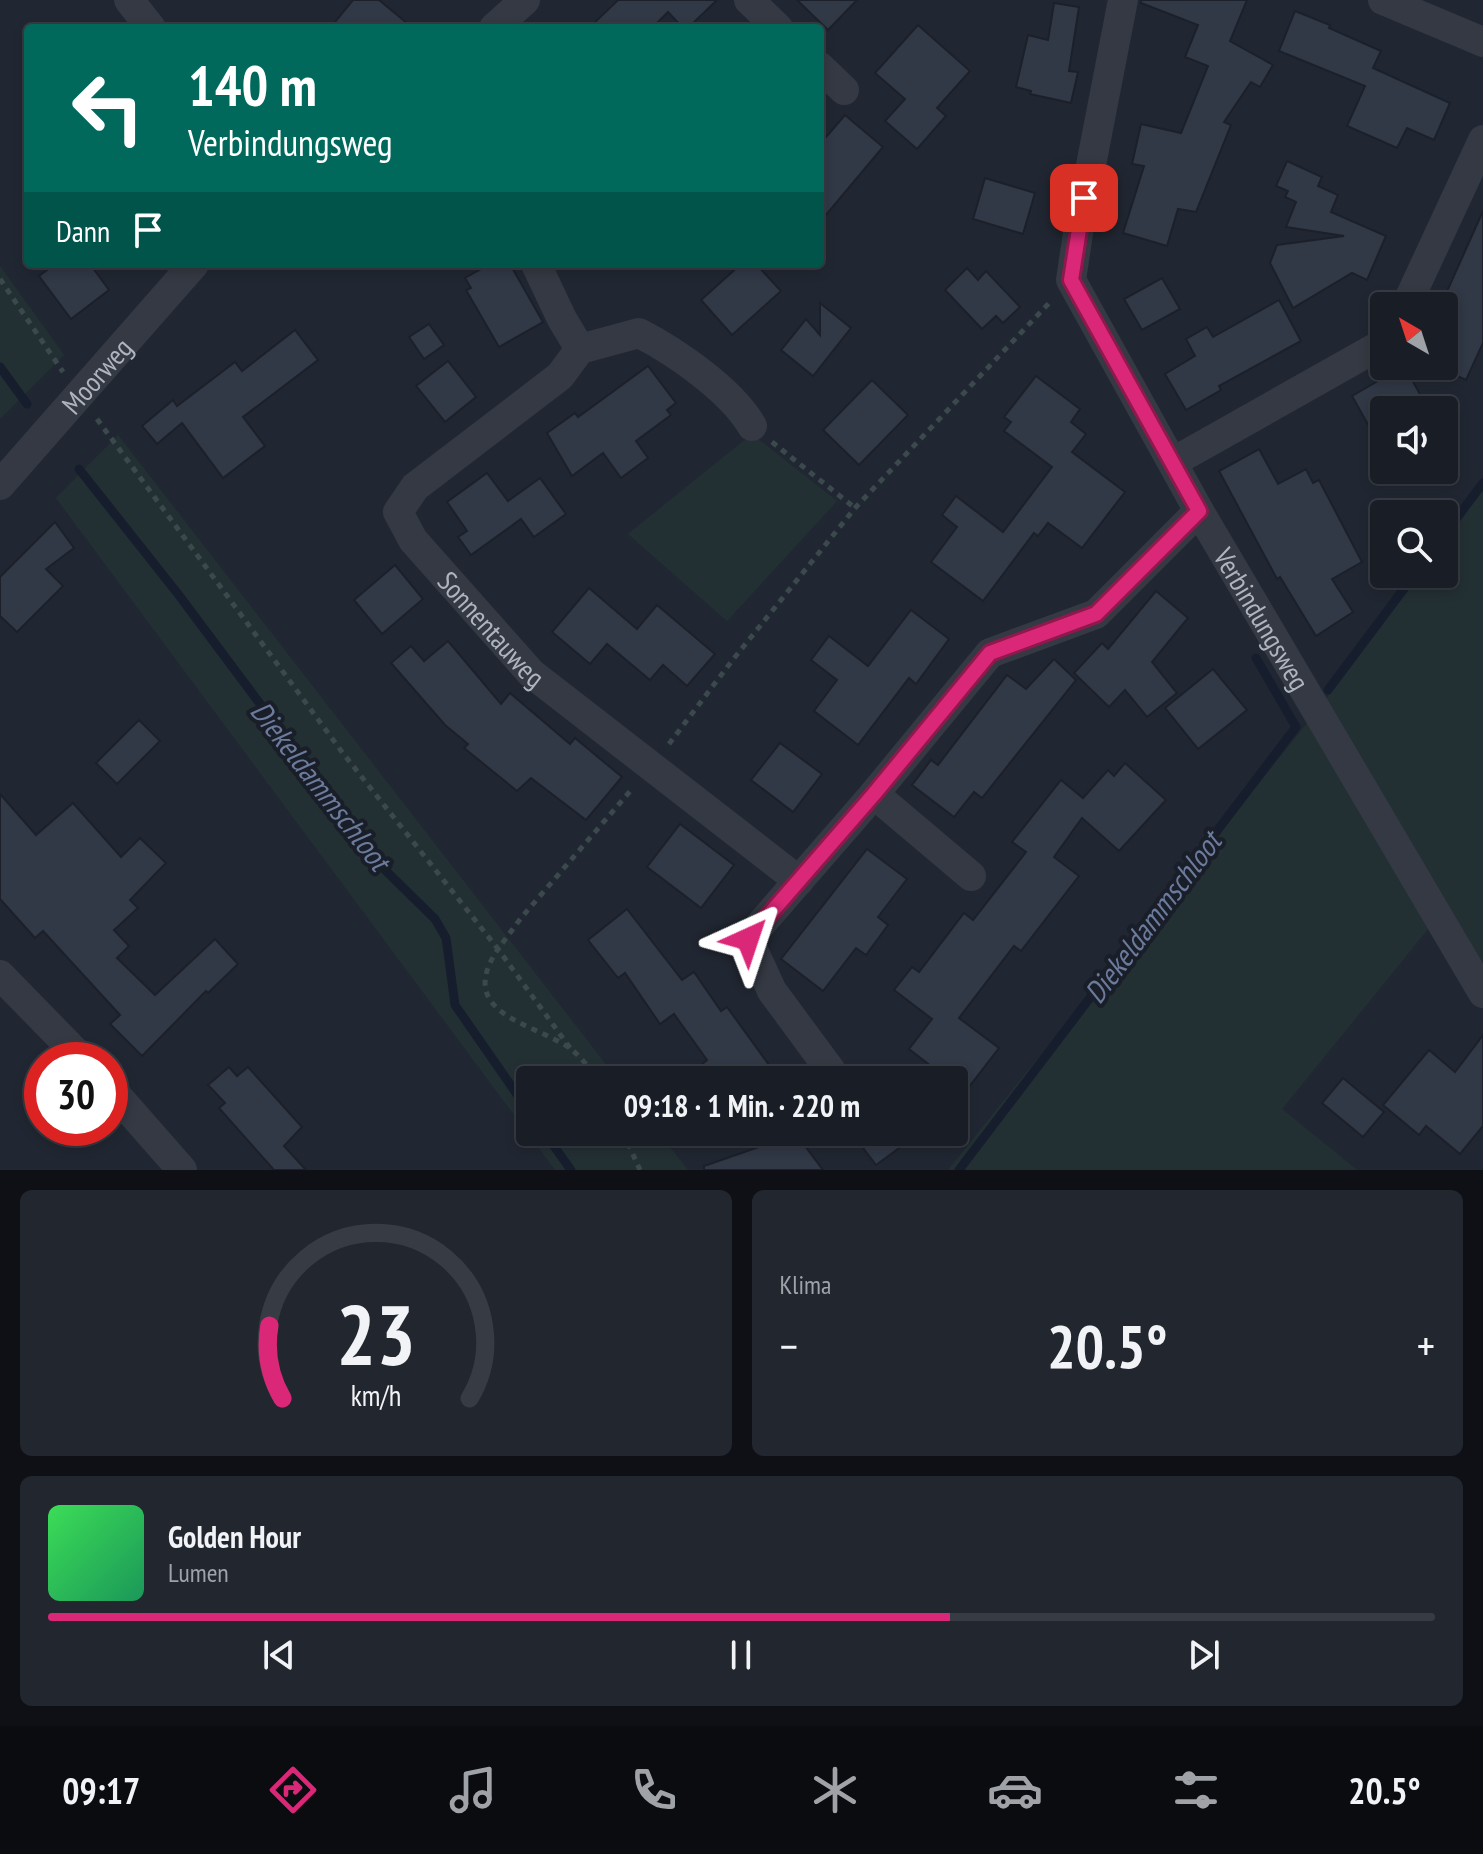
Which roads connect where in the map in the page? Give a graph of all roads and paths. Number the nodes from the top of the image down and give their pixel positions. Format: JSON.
{"nodes":[{"id":1,"x":129,"y":0,"type":"edge"},
{"id":2,"x":525,"y":0,"type":"edge"},
{"id":3,"x":749,"y":0,"type":"edge"},
{"id":4,"x":1123,"y":0,"type":"edge"},
{"id":5,"x":1383,"y":0,"type":"edge"},
{"id":6,"x":148,"y":24,"type":"edge"},
{"id":7,"x":498,"y":24,"type":"edge"},
{"id":8,"x":774,"y":24,"type":"edge"},
{"id":9,"x":1482,"y":40,"type":"edge"},
{"id":10,"x":824,"y":71,"type":"edge"},
{"id":11,"x":844,"y":90,"type":"dead end"},
{"id":12,"x":1483,"y":140,"type":"edge"},
{"id":13,"x":191,"y":268,"type":"edge"},
{"id":14,"x":538,"y":268,"type":"edge"},
{"id":15,"x":0,"y":279,"type":"edge"},
{"id":16,"x":1071,"y":280,"type":"junction"},
{"id":17,"x":1412,"y":292,"type":"edge"},
{"id":18,"x":580,"y":349,"type":"junction"},
{"id":19,"x":1370,"y":351,"type":"edge"},
{"id":20,"x":80,"y":396,"type":"junction"},
{"id":21,"x":752,"y":426,"type":"joint"},
{"id":22,"x":1173,"y":462,"type":"junction"},
{"id":23,"x":0,"y":485,"type":"edge"},
{"id":24,"x":855,"y":508,"type":"junction"},
{"id":25,"x":1199,"y":511,"type":"junction"},
{"id":26,"x":653,"y":766,"type":"junction"},
{"id":27,"x":874,"y":794,"type":"junction"},
{"id":28,"x":971,"y":876,"type":"dead end"},
{"id":29,"x":799,"y":881,"type":"junction"},
{"id":30,"x":498,"y":949,"type":"junction"},
{"id":31,"x":0,"y":953,"type":"edge"},
{"id":32,"x":0,"y":964,"type":"edge"},
{"id":33,"x":0,"y":975,"type":"edge"},
{"id":34,"x":1483,"y":993,"type":"edge"},
{"id":35,"x":65,"y":1042,"type":"edge"},
{"id":36,"x":570,"y":1048,"type":"junction"},
{"id":37,"x":588,"y":1066,"type":"edge"},
{"id":38,"x":827,"y":1066,"type":"edge"},
{"id":39,"x":128,"y":1108,"type":"edge"},
{"id":40,"x":629,"y":1146,"type":"edge"},
{"id":41,"x":182,"y":1170,"type":"edge"},
{"id":42,"x":640,"y":1170,"type":"edge"}],
"edges":[{"from":1,"to":6,"type":"street"},
{"from":2,"to":7,"type":"street"},
{"from":3,"to":8,"type":"street"},
{"from":4,"to":16,"type":"street"},
{"from":5,"to":9,"type":"street"},
{"from":10,"to":11,"type":"street"},
{"from":12,"to":17,"type":"street"},
{"from":13,"to":20,"type":"street","name":"Moorweg"},
{"from":14,"to":18,"type":"street"},
{"from":15,"to":20,"type":"path"},
{"from":16,"to":22,"type":"street","name":"Verbindungsweg"},
{"from":16,"to":24,"type":"path"},
{"from":18,"to":21,"type":"street"},
{"from":18,"to":26,"type":"street","name":"Sonnentauweg"},
{"from":19,"to":22,"type":"street"},
{"from":20,"to":23,"type":"street","name":"Moorweg"},
{"from":20,"to":30,"type":"path"},
{"from":21,"to":24,"type":"path"},
{"from":22,"to":25,"type":"street","name":"Verbindungsweg"},
{"from":24,"to":26,"type":"path"},
{"from":25,"to":27,"type":"street"},
{"from":25,"to":34,"type":"street","name":"Verbindungsweg"},
{"from":26,"to":29,"type":"street","name":"Sonnentauweg"},
{"from":26,"to":30,"type":"path"},
{"from":27,"to":28,"type":"street"},
{"from":27,"to":29,"type":"street"},
{"from":29,"to":38,"type":"street"},
{"from":30,"to":36,"type":"path"},
{"from":30,"to":36,"type":"path"},
{"from":31,"to":32,"type":"street"},
{"from":33,"to":35,"type":"street"},
{"from":36,"to":37,"type":"path"},
{"from":39,"to":41,"type":"street"},
{"from":40,"to":42,"type":"path"}]}
